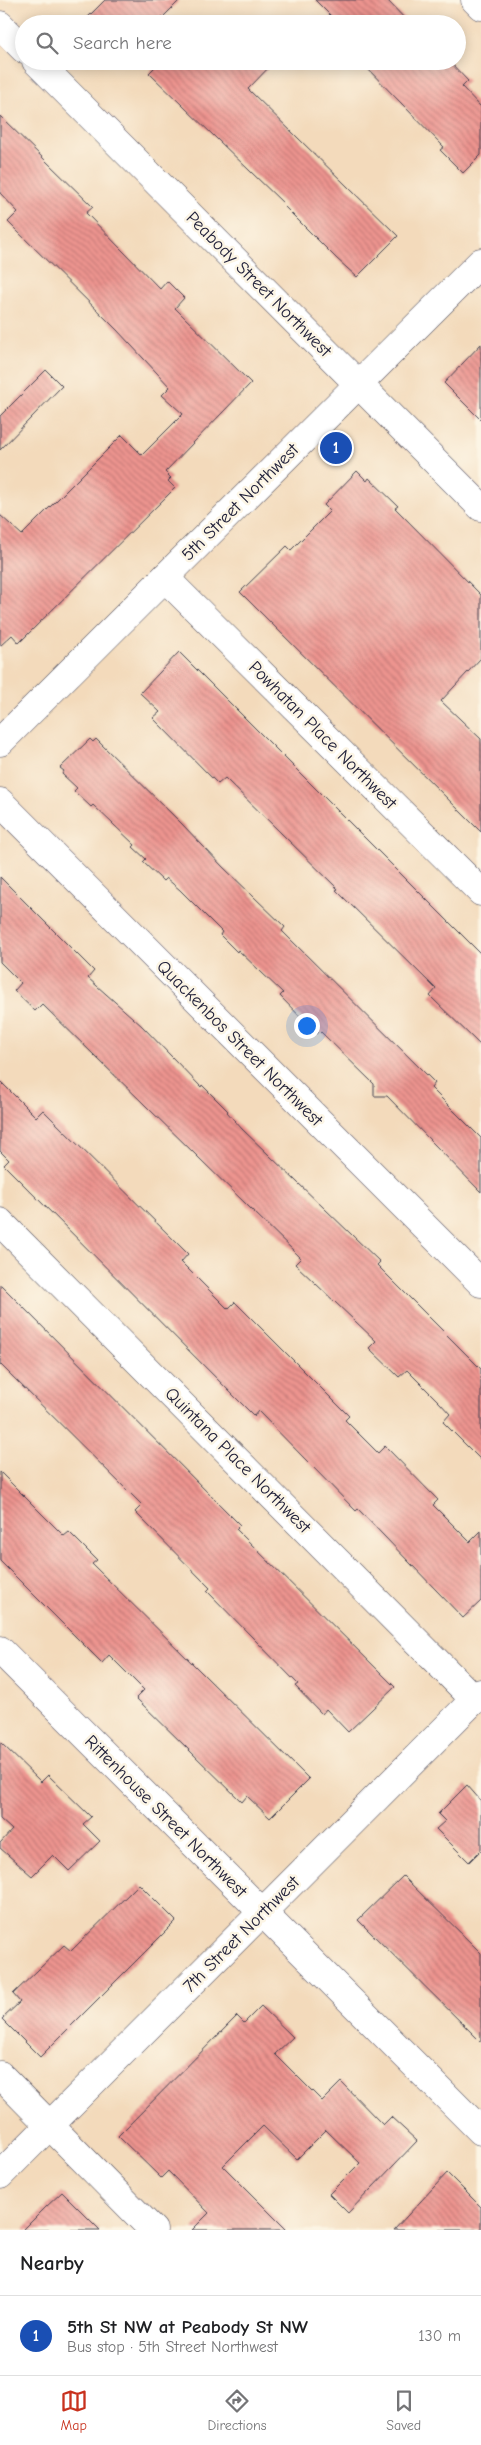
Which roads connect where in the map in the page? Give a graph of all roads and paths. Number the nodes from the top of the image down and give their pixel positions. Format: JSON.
{"nodes":[{"id":1,"x":475,"y":0,"type":"edge"},
{"id":2,"x":481,"y":6,"type":"edge"},
{"id":3,"x":0,"y":25,"type":"edge"},
{"id":4,"x":15,"y":40,"type":"edge"},
{"id":5,"x":45,"y":70,"type":"edge"},
{"id":6,"x":481,"y":262,"type":"edge"},
{"id":7,"x":359,"y":384,"type":"junction"},
{"id":8,"x":481,"y":506,"type":"edge"},
{"id":9,"x":165,"y":578,"type":"junction"},
{"id":10,"x":0,"y":742,"type":"edge"},
{"id":11,"x":0,"y":802,"type":"edge"},
{"id":12,"x":481,"y":892,"type":"edge"},
{"id":13,"x":0,"y":1222,"type":"edge"},
{"id":14,"x":481,"y":1283,"type":"edge"},
{"id":15,"x":0,"y":1650,"type":"edge"},
{"id":16,"x":478,"y":1696,"type":"edge"},
{"id":17,"x":262,"y":1912,"type":"junction"},
{"id":18,"x":0,"y":2074,"type":"edge"},
{"id":19,"x":50,"y":2125,"type":"junction"},
{"id":20,"x":481,"y":2131,"type":"edge"},
{"id":21,"x":0,"y":2175,"type":"edge"},
{"id":22,"x":154,"y":2230,"type":"edge"}],
"edges":[{"from":1,"to":2,"type":"street"},
{"from":3,"to":4,"type":"street"},
{"from":5,"to":7,"type":"street","name":"Peabody Street Northwest"},
{"from":6,"to":7,"type":"street","name":"5th Street Northwest"},
{"from":7,"to":8,"type":"street","name":"Peabody Street Northwest"},
{"from":7,"to":9,"type":"street","name":"5th Street Northwest"},
{"from":9,"to":10,"type":"street","name":"5th Street Northwest"},
{"from":9,"to":12,"type":"street","name":"Powhatan Place Northwest"},
{"from":11,"to":14,"type":"street","name":"Quackenbos Street Northwest"},
{"from":13,"to":16,"type":"street","name":"Quintana Place Northwest"},
{"from":15,"to":17,"type":"street","name":"Rittenhouse Street Northwest"},
{"from":16,"to":17,"type":"street","name":"7th Street Northwest"},
{"from":17,"to":19,"type":"street","name":"7th Street Northwest"},
{"from":17,"to":20,"type":"street","name":"Rittenhouse Street Northwest"},
{"from":18,"to":19,"type":"street"},
{"from":19,"to":21,"type":"street","name":"7th Street Northwest"},
{"from":19,"to":22,"type":"street"}]}
